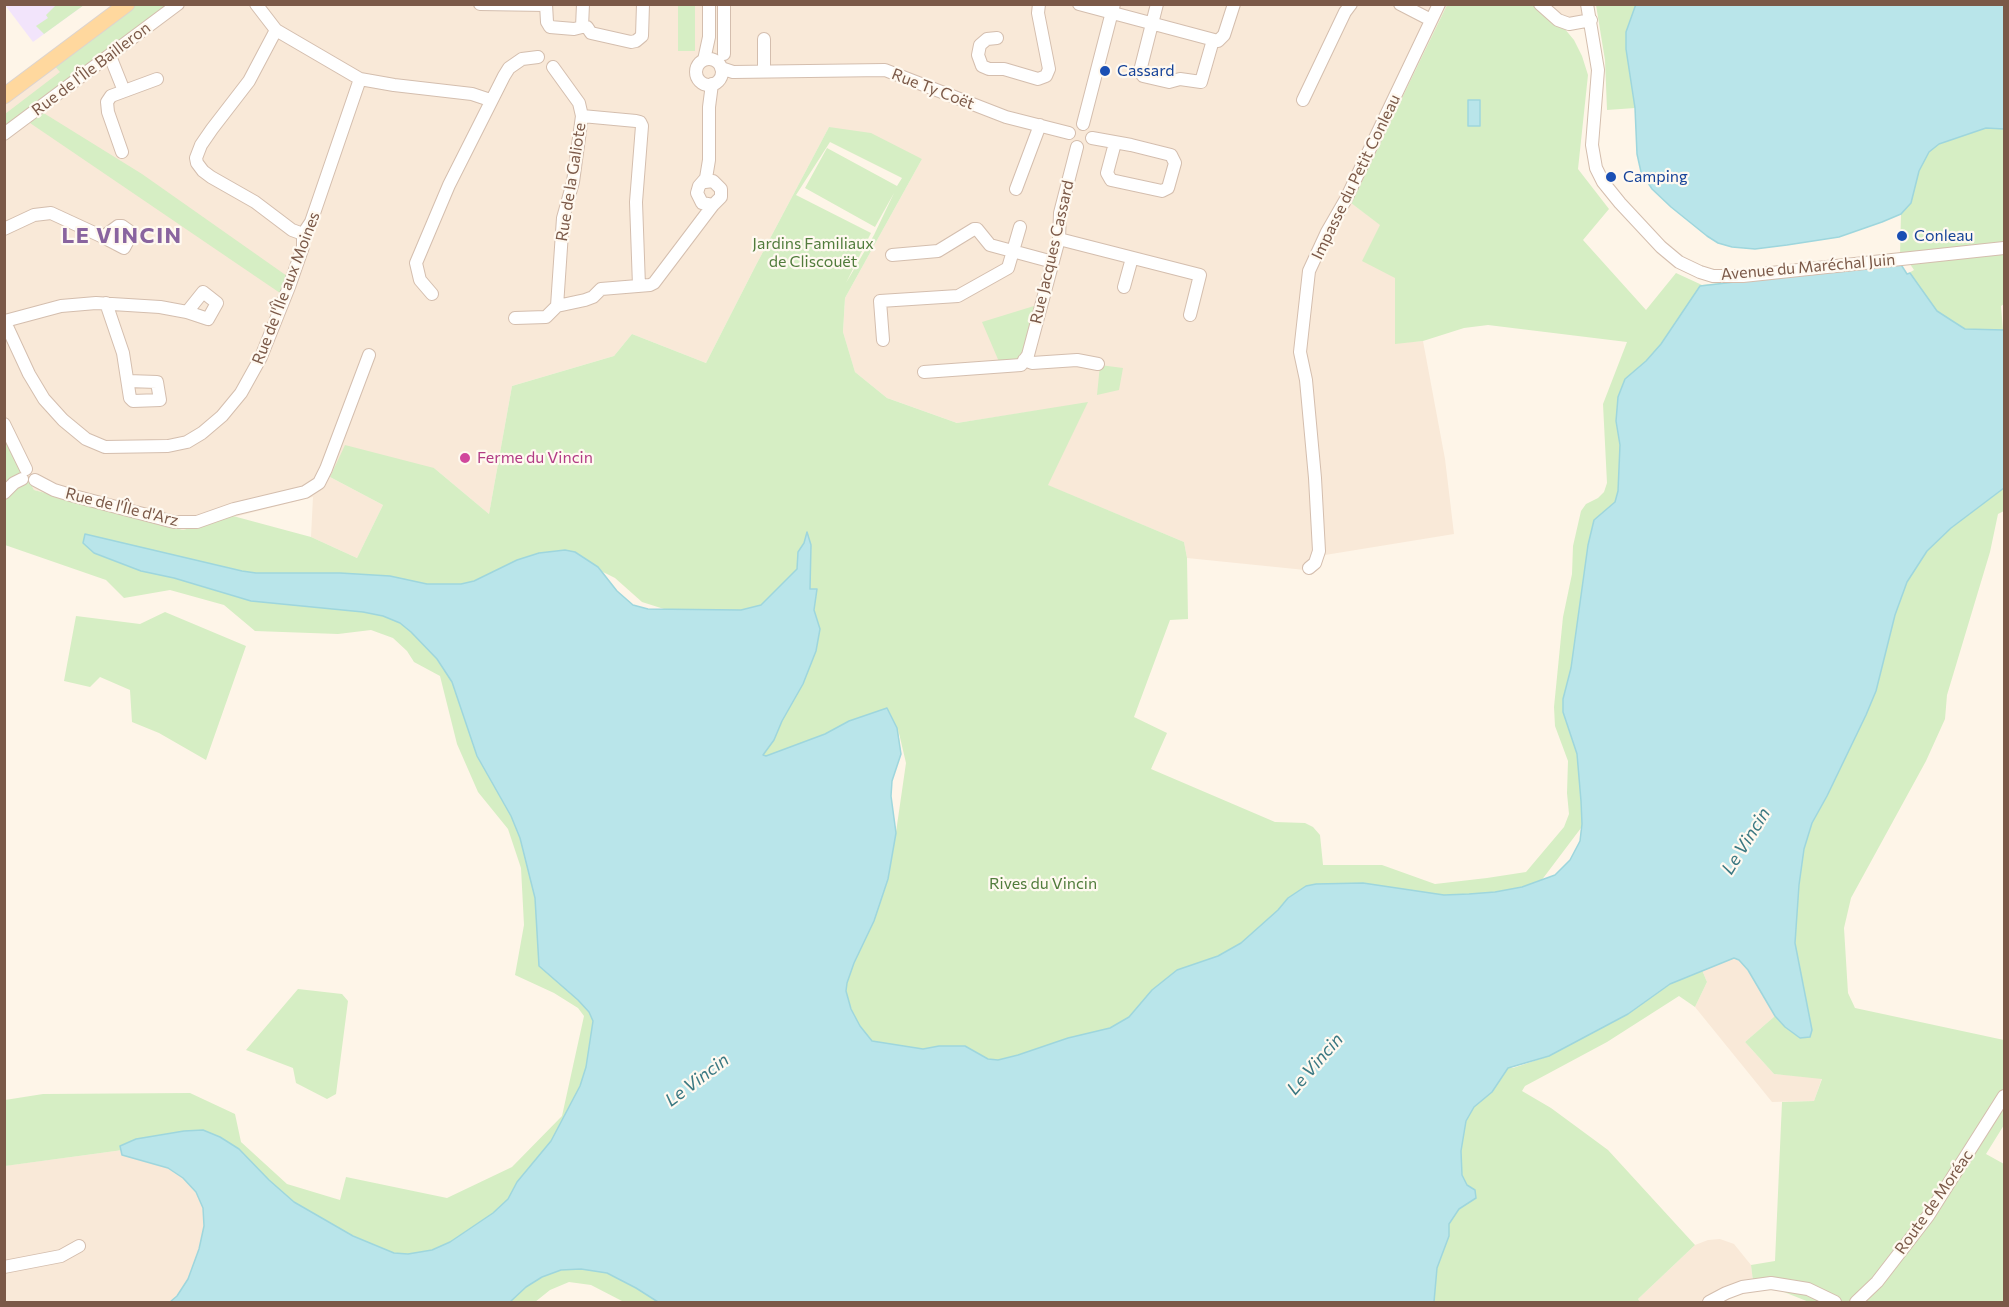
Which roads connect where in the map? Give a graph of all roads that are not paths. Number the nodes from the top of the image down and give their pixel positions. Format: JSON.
{"nodes":[{"id":1,"x":112,"y":4,"type":"edge"},
{"id":2,"x":127,"y":4,"type":"edge"},
{"id":3,"x":178,"y":4,"type":"edge"},
{"id":4,"x":256,"y":4,"type":"edge"},
{"id":5,"x":480,"y":4,"type":"edge"},
{"id":6,"x":583,"y":4,"type":"edge"},
{"id":7,"x":643,"y":4,"type":"edge"},
{"id":8,"x":709,"y":4,"type":"edge"},
{"id":9,"x":724,"y":4,"type":"edge"},
{"id":10,"x":1039,"y":4,"type":"edge"},
{"id":11,"x":1079,"y":4,"type":"edge"},
{"id":12,"x":1157,"y":4,"type":"edge"},
{"id":13,"x":1234,"y":4,"type":"edge"},
{"id":14,"x":1351,"y":4,"type":"edge"},
{"id":15,"x":1400,"y":4,"type":"edge"},
{"id":16,"x":1439,"y":4,"type":"edge"},
{"id":17,"x":1540,"y":4,"type":"edge"},
{"id":18,"x":1587,"y":4,"type":"edge"},
{"id":19,"x":546,"y":5,"type":"edge"},
{"id":20,"x":1113,"y":9,"type":"edge"},
{"id":21,"x":1431,"y":20,"type":"junction"},
{"id":22,"x":1591,"y":20,"type":"junction"},
{"id":23,"x":1152,"y":22,"type":"junction"},
{"id":24,"x":582,"y":27,"type":"junction"},
{"id":25,"x":276,"y":30,"type":"junction"},
{"id":26,"x":997,"y":38,"type":"dead end"},
{"id":27,"x":764,"y":39,"type":"dead end"},
{"id":28,"x":1213,"y":39,"type":"junction"},
{"id":29,"x":110,"y":56,"type":"junction"},
{"id":30,"x":538,"y":57,"type":"dead end"},
{"id":31,"x":716,"y":61,"type":"junction"},
{"id":32,"x":553,"y":67,"type":"dead end"},
{"id":33,"x":764,"y":70,"type":"junction"},
{"id":34,"x":157,"y":79,"type":"dead end"},
{"id":35,"x":360,"y":79,"type":"junction"},
{"id":36,"x":708,"y":84,"type":"junction"},
{"id":37,"x":4,"y":85,"type":"edge"},
{"id":38,"x":124,"y":91,"type":"junction"},
{"id":39,"x":4,"y":96,"type":"edge"},
{"id":40,"x":490,"y":100,"type":"junction"},
{"id":41,"x":1303,"y":100,"type":"dead end"},
{"id":42,"x":582,"y":116,"type":"junction"},
{"id":43,"x":1083,"y":124,"type":"junction"},
{"id":44,"x":1040,"y":125,"type":"junction"},
{"id":45,"x":1069,"y":133,"type":"junction"},
{"id":46,"x":4,"y":134,"type":"edge"},
{"id":47,"x":1092,"y":138,"type":"junction"},
{"id":48,"x":1114,"y":143,"type":"junction"},
{"id":49,"x":1077,"y":147,"type":"junction"},
{"id":50,"x":122,"y":152,"type":"dead end"},
{"id":51,"x":710,"y":182,"type":"junction"},
{"id":52,"x":1016,"y":189,"type":"dead end"},
{"id":53,"x":708,"y":204,"type":"junction"},
{"id":54,"x":1020,"y":227,"type":"dead end"},
{"id":55,"x":4,"y":229,"type":"edge"},
{"id":56,"x":303,"y":234,"type":"junction"},
{"id":57,"x":102,"y":237,"type":"dead end"},
{"id":58,"x":1059,"y":239,"type":"junction"},
{"id":59,"x":2004,"y":248,"type":"edge"},
{"id":60,"x":1013,"y":252,"type":"junction"},
{"id":61,"x":892,"y":255,"type":"dead end"},
{"id":62,"x":1132,"y":258,"type":"junction"},
{"id":63,"x":1053,"y":262,"type":"junction"},
{"id":64,"x":639,"y":286,"type":"junction"},
{"id":65,"x":1124,"y":287,"type":"dead end"},
{"id":66,"x":432,"y":294,"type":"dead end"},
{"id":67,"x":106,"y":303,"type":"junction"},
{"id":68,"x":557,"y":306,"type":"junction"},
{"id":69,"x":187,"y":312,"type":"dead end"},
{"id":70,"x":1190,"y":315,"type":"dead end"},
{"id":71,"x":515,"y":318,"type":"dead end"},
{"id":72,"x":5,"y":321,"type":"edge"},
{"id":73,"x":883,"y":340,"type":"dead end"},
{"id":74,"x":369,"y":354,"type":"dead end"},
{"id":75,"x":1024,"y":360,"type":"junction"},
{"id":76,"x":1098,"y":364,"type":"dead end"},
{"id":77,"x":924,"y":372,"type":"dead end"},
{"id":78,"x":128,"y":381,"type":"dead end"},
{"id":79,"x":4,"y":424,"type":"edge"},
{"id":80,"x":28,"y":476,"type":"junction"},
{"id":81,"x":4,"y":493,"type":"edge"},
{"id":82,"x":1309,"y":568,"type":"dead end"},
{"id":83,"x":2004,"y":1096,"type":"edge"},
{"id":84,"x":79,"y":1246,"type":"dead end"},
{"id":85,"x":4,"y":1267,"type":"edge"},
{"id":86,"x":1709,"y":1302,"type":"edge"},
{"id":87,"x":1835,"y":1302,"type":"edge"},
{"id":88,"x":1856,"y":1302,"type":"edge"}],
"edges":[{"from":1,"to":37,"type":"main road"},
{"from":2,"to":39,"type":"main road"},
{"from":3,"to":29,"type":"street","name":"Rue de l'Île Bailleron"},
{"from":4,"to":25,"type":"street"},
{"from":5,"to":19,"type":"street"},
{"from":6,"to":24,"type":"street"},
{"from":7,"to":24,"type":"street"},
{"from":8,"to":31,"type":"street"},
{"from":9,"to":31,"type":"street"},
{"from":10,"to":26,"type":"street"},
{"from":11,"to":20,"type":"street"},
{"from":12,"to":23,"type":"street"},
{"from":13,"to":28,"type":"street"},
{"from":14,"to":41,"type":"street"},
{"from":15,"to":21,"type":"street"},
{"from":16,"to":21,"type":"street","name":"Impasse du Petit Conleau"},
{"from":17,"to":22,"type":"street"},
{"from":18,"to":22,"type":"street","name":"Avenue du Maréchal Juin"},
{"from":19,"to":24,"type":"street"},
{"from":20,"to":23,"type":"street"},
{"from":20,"to":43,"type":"street"},
{"from":21,"to":82,"type":"street","name":"Impasse du Petit Conleau"},
{"from":22,"to":59,"type":"street","name":"Avenue du Maréchal Juin"},
{"from":23,"to":28,"type":"street"},
{"from":23,"to":28,"type":"street"},
{"from":25,"to":35,"type":"street"},
{"from":25,"to":56,"type":"street"},
{"from":27,"to":33,"type":"street"},
{"from":29,"to":38,"type":"street"},
{"from":29,"to":46,"type":"street","name":"Rue de l'Île Bailleron"},
{"from":30,"to":40,"type":"street"},
{"from":31,"to":33,"type":"street","name":"Rue Ty Coët"},
{"from":31,"to":36,"type":"street"},
{"from":31,"to":36,"type":"street"},
{"from":32,"to":42,"type":"street","name":"Rue de la Galiote"},
{"from":33,"to":44,"type":"street","name":"Rue Ty Coët"},
{"from":34,"to":38,"type":"street"},
{"from":35,"to":40,"type":"street"},
{"from":35,"to":56,"type":"street","name":"Rue de l'Île aux Moines"},
{"from":36,"to":51,"type":"street"},
{"from":38,"to":50,"type":"street"},
{"from":40,"to":66,"type":"street"},
{"from":42,"to":64,"type":"street"},
{"from":42,"to":68,"type":"street","name":"Rue de la Galiote"},
{"from":43,"to":45,"type":"street"},
{"from":43,"to":47,"type":"street"},
{"from":44,"to":45,"type":"street","name":"Rue Ty Coët"},
{"from":44,"to":52,"type":"street"},
{"from":45,"to":49,"type":"street"},
{"from":47,"to":48,"type":"street"},
{"from":47,"to":49,"type":"street"},
{"from":48,"to":48,"type":"street"},
{"from":49,"to":58,"type":"street","name":"Rue Jacques Cassard"},
{"from":51,"to":53,"type":"street"},
{"from":51,"to":53,"type":"street"},
{"from":53,"to":64,"type":"street"},
{"from":54,"to":60,"type":"street"},
{"from":55,"to":57,"type":"street"},
{"from":56,"to":72,"type":"street","name":"Rue de l'Île aux Moines"},
{"from":58,"to":62,"type":"street"},
{"from":58,"to":63,"type":"street","name":"Rue Jacques Cassard"},
{"from":60,"to":61,"type":"street"},
{"from":60,"to":63,"type":"street"},
{"from":60,"to":73,"type":"street"},
{"from":62,"to":65,"type":"street"},
{"from":62,"to":70,"type":"street"},
{"from":63,"to":75,"type":"street","name":"Rue Jacques Cassard"},
{"from":64,"to":68,"type":"street"},
{"from":67,"to":69,"type":"street"},
{"from":67,"to":72,"type":"street"},
{"from":67,"to":78,"type":"street"},
{"from":68,"to":71,"type":"street"},
{"from":74,"to":80,"type":"street","name":"Rue de l'Île d'Arz"},
{"from":75,"to":76,"type":"street"},
{"from":75,"to":77,"type":"street"},
{"from":79,"to":80,"type":"street"},
{"from":80,"to":81,"type":"street"},
{"from":83,"to":88,"type":"street","name":"Route de Moréac"},
{"from":84,"to":85,"type":"street"},
{"from":86,"to":87,"type":"street"}]}
